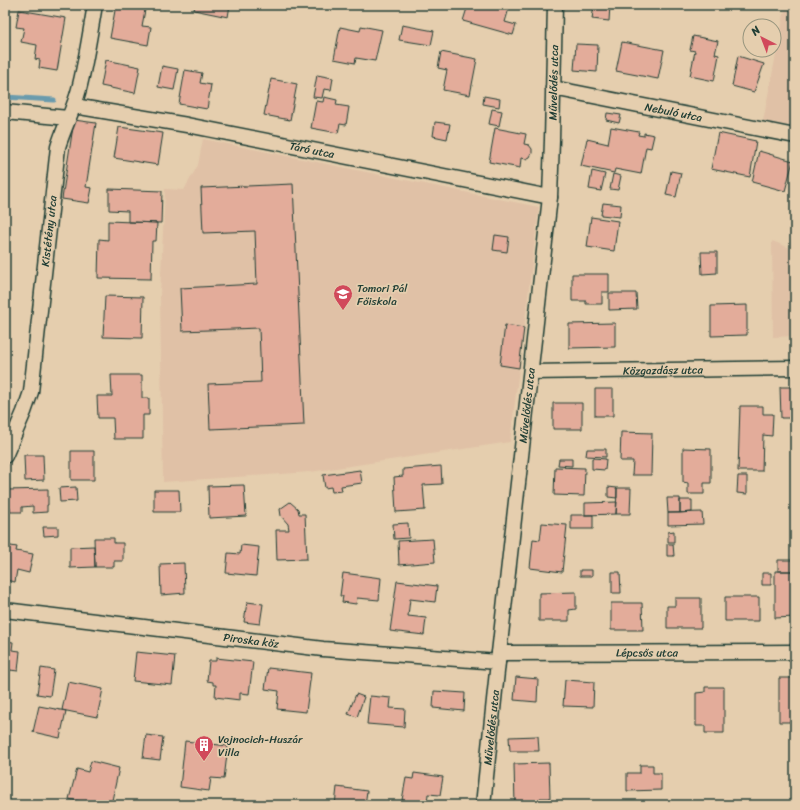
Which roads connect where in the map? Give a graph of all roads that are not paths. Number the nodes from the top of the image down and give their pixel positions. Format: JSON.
{"nodes":[{"id":1,"x":95,"y":5,"type":"edge"},
{"id":2,"x":555,"y":5,"type":"edge"},
{"id":3,"x":553,"y":88,"type":"junction"},
{"id":4,"x":5,"y":112,"type":"edge"},
{"id":5,"x":71,"y":112,"type":"junction"},
{"id":6,"x":795,"y":136,"type":"edge"},
{"id":7,"x":550,"y":197,"type":"junction"},
{"id":8,"x":795,"y":368,"type":"edge"},
{"id":9,"x":531,"y":372,"type":"junction"},
{"id":10,"x":5,"y":456,"type":"edge"},
{"id":11,"x":5,"y":610,"type":"edge"},
{"id":12,"x":795,"y":652,"type":"edge"},
{"id":13,"x":499,"y":657,"type":"junction"},
{"id":14,"x":483,"y":805,"type":"edge"}],
"edges":[{"from":1,"to":5,"type":"street","name":"Kistétény utca"},
{"from":2,"to":3,"type":"street","name":"Művelődés utca"},
{"from":3,"to":6,"type":"street","name":"Nebuló utca"},
{"from":3,"to":7,"type":"street","name":"Művelődés utca"},
{"from":4,"to":5,"type":"street","name":"Táró utca"},
{"from":5,"to":7,"type":"street","name":"Táró utca"},
{"from":5,"to":10,"type":"street","name":"Kistétény utca"},
{"from":7,"to":9,"type":"street","name":"Művelődés utca"},
{"from":8,"to":9,"type":"street","name":"Közgazdász utca"},
{"from":9,"to":13,"type":"street","name":"Művelődés utca"},
{"from":11,"to":13,"type":"street","name":"Piroska köz"},
{"from":12,"to":13,"type":"street","name":"Lépcsős utca"},
{"from":13,"to":14,"type":"street","name":"Művelődés utca"}]}
